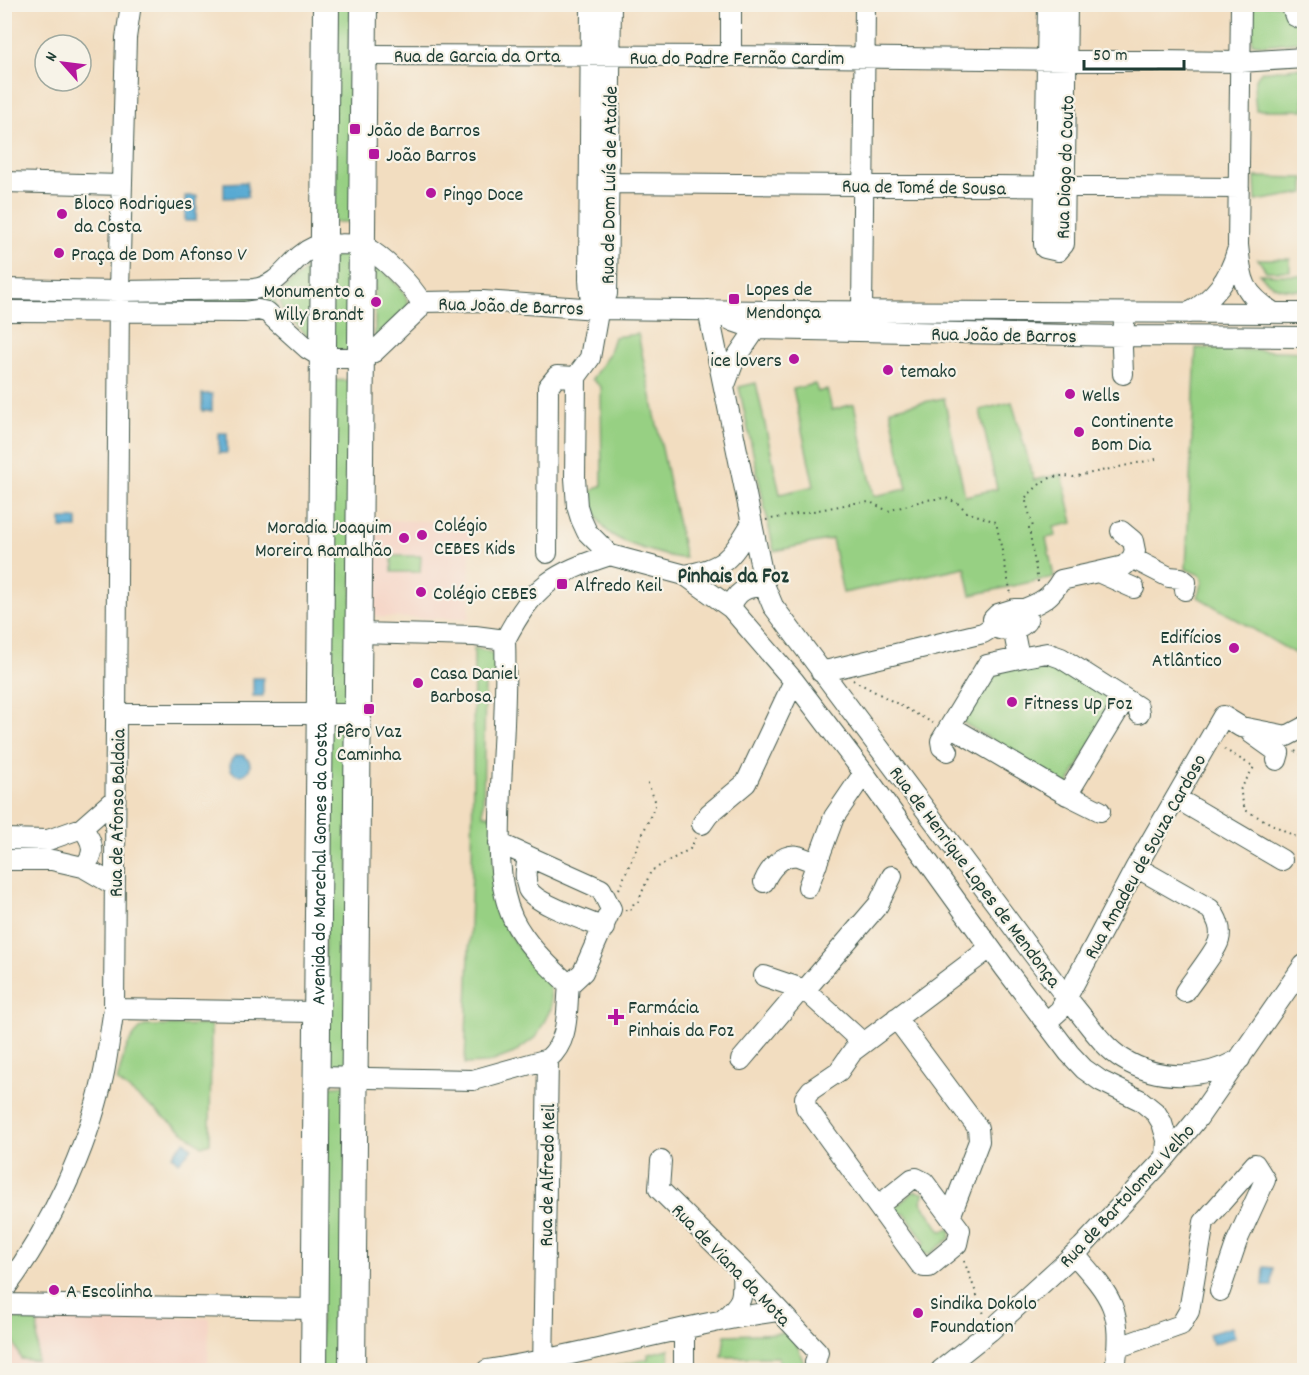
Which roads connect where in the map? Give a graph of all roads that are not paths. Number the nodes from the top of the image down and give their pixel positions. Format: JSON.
{"nodes":[{"id":1,"x":131,"y":4,"type":"edge"},
{"id":2,"x":326,"y":4,"type":"edge"},
{"id":3,"x":364,"y":4,"type":"edge"},
{"id":4,"x":591,"y":4,"type":"edge"},
{"id":5,"x":611,"y":4,"type":"edge"},
{"id":6,"x":731,"y":4,"type":"edge"},
{"id":7,"x":865,"y":4,"type":"edge"},
{"id":8,"x":1048,"y":4,"type":"edge"},
{"id":9,"x":1067,"y":4,"type":"edge"},
{"id":10,"x":1241,"y":4,"type":"edge"},
{"id":11,"x":1290,"y":4,"type":"edge"},
{"id":12,"x":1305,"y":20,"type":"edge"},
{"id":13,"x":364,"y":55,"type":"junction"},
{"id":14,"x":600,"y":55,"type":"junction"},
{"id":15,"x":730,"y":56,"type":"junction"},
{"id":16,"x":864,"y":58,"type":"junction"},
{"id":17,"x":1305,"y":58,"type":"edge"},
{"id":18,"x":1057,"y":60,"type":"junction"},
{"id":19,"x":1241,"y":62,"type":"junction"},
{"id":20,"x":4,"y":182,"type":"edge"},
{"id":21,"x":608,"y":183,"type":"junction"},
{"id":22,"x":122,"y":185,"type":"junction"},
{"id":23,"x":862,"y":185,"type":"junction"},
{"id":24,"x":1045,"y":187,"type":"junction"},
{"id":25,"x":1065,"y":187,"type":"junction"},
{"id":26,"x":1239,"y":188,"type":"junction"},
{"id":27,"x":362,"y":245,"type":"junction"},
{"id":28,"x":1238,"y":245,"type":"junction"},
{"id":29,"x":324,"y":246,"type":"junction"},
{"id":30,"x":1241,"y":273,"type":"junction"},
{"id":31,"x":4,"y":289,"type":"edge"},
{"id":32,"x":119,"y":291,"type":"junction"},
{"id":33,"x":421,"y":302,"type":"junction"},
{"id":34,"x":597,"y":309,"type":"junction"},
{"id":35,"x":708,"y":310,"type":"junction"},
{"id":36,"x":4,"y":311,"type":"edge"},
{"id":37,"x":119,"y":312,"type":"junction"},
{"id":38,"x":862,"y":312,"type":"junction"},
{"id":39,"x":1125,"y":312,"type":"junction"},
{"id":40,"x":1221,"y":312,"type":"junction"},
{"id":41,"x":1189,"y":313,"type":"junction"},
{"id":42,"x":1274,"y":313,"type":"junction"},
{"id":43,"x":1305,"y":313,"type":"edge"},
{"id":44,"x":756,"y":329,"type":"junction"},
{"id":45,"x":1123,"y":336,"type":"junction"},
{"id":46,"x":1194,"y":337,"type":"junction"},
{"id":47,"x":1305,"y":337,"type":"edge"},
{"id":48,"x":323,"y":357,"type":"junction"},
{"id":49,"x":361,"y":358,"type":"junction"},
{"id":50,"x":1123,"y":374,"type":"dead end"},
{"id":51,"x":576,"y":378,"type":"junction"},
{"id":52,"x":725,"y":385,"type":"junction"},
{"id":53,"x":752,"y":523,"type":"junction"},
{"id":54,"x":1121,"y":531,"type":"dead end"},
{"id":55,"x":547,"y":553,"type":"dead end"},
{"id":56,"x":610,"y":555,"type":"junction"},
{"id":57,"x":1132,"y":558,"type":"junction"},
{"id":58,"x":1098,"y":572,"type":"junction"},
{"id":59,"x":686,"y":575,"type":"junction"},
{"id":60,"x":765,"y":587,"type":"junction"},
{"id":61,"x":1134,"y":588,"type":"dead end"},
{"id":62,"x":1185,"y":590,"type":"dead end"},
{"id":63,"x":731,"y":608,"type":"junction"},
{"id":64,"x":1018,"y":615,"type":"junction"},
{"id":65,"x":358,"y":633,"type":"junction"},
{"id":66,"x":505,"y":640,"type":"junction"},
{"id":67,"x":1019,"y":658,"type":"junction"},
{"id":68,"x":821,"y":672,"type":"junction"},
{"id":69,"x":794,"y":681,"type":"junction"},
{"id":70,"x":320,"y":713,"type":"junction"},
{"id":71,"x":117,"y":714,"type":"junction"},
{"id":72,"x":358,"y":714,"type":"junction"},
{"id":73,"x":950,"y":726,"type":"junction"},
{"id":74,"x":1241,"y":727,"type":"junction"},
{"id":75,"x":1305,"y":727,"type":"edge"},
{"id":76,"x":948,"y":751,"type":"dead end"},
{"id":77,"x":1277,"y":760,"type":"dead end"},
{"id":78,"x":864,"y":773,"type":"junction"},
{"id":79,"x":1067,"y":795,"type":"junction"},
{"id":80,"x":1176,"y":798,"type":"junction"},
{"id":81,"x":115,"y":799,"type":"junction"},
{"id":82,"x":1100,"y":811,"type":"dead end"},
{"id":83,"x":702,"y":824,"type":"road end"},
{"id":84,"x":82,"y":828,"type":"junction"},
{"id":85,"x":4,"y":839,"type":"edge"},
{"id":86,"x":499,"y":843,"type":"junction"},
{"id":87,"x":528,"y":857,"type":"junction"},
{"id":88,"x":1282,"y":860,"type":"dead end"},
{"id":89,"x":6,"y":862,"type":"edge"},
{"id":90,"x":817,"y":864,"type":"junction"},
{"id":91,"x":83,"y":867,"type":"junction"},
{"id":92,"x":1136,"y":867,"type":"junction"},
{"id":93,"x":892,"y":876,"type":"dead end"},
{"id":94,"x":764,"y":882,"type":"dead end"},
{"id":95,"x":114,"y":885,"type":"junction"},
{"id":96,"x":808,"y":887,"type":"dead end"},
{"id":97,"x":604,"y":928,"type":"junction"},
{"id":98,"x":990,"y":948,"type":"junction"},
{"id":99,"x":1305,"y":965,"type":"edge"},
{"id":100,"x":764,"y":976,"type":"dead end"},
{"id":101,"x":569,"y":985,"type":"junction"},
{"id":102,"x":805,"y":990,"type":"junction"},
{"id":103,"x":1185,"y":992,"type":"dead end"},
{"id":104,"x":1066,"y":997,"type":"junction"},
{"id":105,"x":114,"y":1009,"type":"junction"},
{"id":106,"x":317,"y":1012,"type":"junction"},
{"id":107,"x":896,"y":1018,"type":"junction"},
{"id":108,"x":1041,"y":1018,"type":"junction"},
{"id":109,"x":863,"y":1042,"type":"junction"},
{"id":110,"x":548,"y":1059,"type":"junction"},
{"id":111,"x":1240,"y":1059,"type":"junction"},
{"id":112,"x":741,"y":1060,"type":"dead end"},
{"id":113,"x":316,"y":1077,"type":"junction"},
{"id":114,"x":354,"y":1077,"type":"junction"},
{"id":115,"x":1166,"y":1157,"type":"junction"},
{"id":116,"x":661,"y":1161,"type":"dead end"},
{"id":117,"x":878,"y":1206,"type":"junction"},
{"id":118,"x":950,"y":1217,"type":"junction"},
{"id":119,"x":1074,"y":1254,"type":"junction"},
{"id":120,"x":12,"y":1265,"type":"edge"},
{"id":121,"x":742,"y":1271,"type":"junction"},
{"id":122,"x":4,"y":1290,"type":"edge"},
{"id":123,"x":1220,"y":1291,"type":"dead end"},
{"id":124,"x":4,"y":1304,"type":"edge"},
{"id":125,"x":314,"y":1309,"type":"junction"},
{"id":126,"x":777,"y":1311,"type":"junction"},
{"id":127,"x":724,"y":1318,"type":"junction"},
{"id":128,"x":684,"y":1329,"type":"junction"},
{"id":129,"x":1119,"y":1347,"type":"junction"},
{"id":130,"x":815,"y":1363,"type":"dead end"},
{"id":131,"x":543,"y":1366,"type":"edge"},
{"id":132,"x":314,"y":1371,"type":"edge"},
{"id":133,"x":352,"y":1371,"type":"edge"},
{"id":134,"x":487,"y":1371,"type":"edge"},
{"id":135,"x":684,"y":1371,"type":"edge"},
{"id":136,"x":941,"y":1371,"type":"edge"},
{"id":137,"x":1115,"y":1371,"type":"edge"}],
"edges":[{"from":1,"to":22,"type":"street"},
{"from":2,"to":29,"type":"main road","name":"Avenida do Marechal Gomes da Costa"},
{"from":3,"to":13,"type":"main road","name":"Avenida do Marechal Gomes da Costa"},
{"from":4,"to":14,"type":"street","name":"Rua de Dom Luís de Ataíde"},
{"from":5,"to":14,"type":"street","name":"Rua de Dom Luís de Ataíde"},
{"from":6,"to":15,"type":"street"},
{"from":7,"to":16,"type":"street"},
{"from":8,"to":18,"type":"street","name":"Rua Diogo do Couto"},
{"from":9,"to":18,"type":"street","name":"Rua Diogo do Couto"},
{"from":10,"to":19,"type":"street"},
{"from":11,"to":12,"type":"street"},
{"from":13,"to":14,"type":"street","name":"Rua de Garcia da Orta"},
{"from":13,"to":27,"type":"main road","name":"Avenida do Marechal Gomes da Costa"},
{"from":14,"to":15,"type":"street","name":"Rua do Padre Fernão Cardim"},
{"from":14,"to":21,"type":"street","name":"Rua de Dom Luís de Ataíde"},
{"from":14,"to":34,"type":"street","name":"Rua de Dom Luís de Ataíde"},
{"from":15,"to":16,"type":"street","name":"Rua do Padre Fernão Cardim"},
{"from":16,"to":18,"type":"street","name":"Rua do Padre Fernão Cardim"},
{"from":16,"to":23,"type":"street"},
{"from":17,"to":19,"type":"street","name":"Rua do Padre Fernão Cardim"},
{"from":18,"to":19,"type":"street","name":"Rua do Padre Fernão Cardim"},
{"from":18,"to":24,"type":"street","name":"Rua Diogo do Couto"},
{"from":18,"to":25,"type":"street","name":"Rua Diogo do Couto"},
{"from":19,"to":26,"type":"street"},
{"from":20,"to":22,"type":"street"},
{"from":21,"to":23,"type":"street","name":"Rua de Tomé de Sousa"},
{"from":21,"to":34,"type":"street","name":"Rua de Dom Luís de Ataíde"},
{"from":22,"to":32,"type":"street"},
{"from":23,"to":24,"type":"street","name":"Rua de Tomé de Sousa"},
{"from":23,"to":38,"type":"street"},
{"from":24,"to":25,"type":"street","name":"Rua de Tomé de Sousa"},
{"from":24,"to":25,"type":"street","name":"Rua Diogo do Couto"},
{"from":25,"to":26,"type":"street","name":"Rua de Tomé de Sousa"},
{"from":26,"to":28,"type":"street"},
{"from":27,"to":29,"type":"street"},
{"from":27,"to":33,"type":"street","name":"Rua João de Barros"},
{"from":27,"to":49,"type":"main road","name":"Avenida do Marechal Gomes da Costa"},
{"from":28,"to":30,"type":"street"},
{"from":28,"to":41,"type":"street"},
{"from":29,"to":32,"type":"street"},
{"from":29,"to":48,"type":"main road","name":"Avenida do Marechal Gomes da Costa"},
{"from":30,"to":40,"type":"street"},
{"from":30,"to":42,"type":"street"},
{"from":31,"to":32,"type":"street"},
{"from":32,"to":37,"type":"street"},
{"from":33,"to":34,"type":"street","name":"Rua João de Barros"},
{"from":33,"to":49,"type":"street","name":"Rua João de Barros"},
{"from":34,"to":35,"type":"street","name":"Rua João de Barros"},
{"from":34,"to":51,"type":"street"},
{"from":35,"to":38,"type":"street","name":"Rua João de Barros"},
{"from":35,"to":44,"type":"street","name":"Rua João de Barros"},
{"from":35,"to":52,"type":"street","name":"Rua de Henrique Lopes de Mendonça"},
{"from":36,"to":37,"type":"street"},
{"from":37,"to":48,"type":"street"},
{"from":37,"to":71,"type":"street","name":"Rua de Afonso Baldaia"},
{"from":38,"to":39,"type":"street","name":"Rua João de Barros"},
{"from":39,"to":41,"type":"street","name":"Rua João de Barros"},
{"from":39,"to":45,"type":"street"},
{"from":40,"to":41,"type":"street","name":"Rua João de Barros"},
{"from":40,"to":42,"type":"street","name":"Rua João de Barros"},
{"from":40,"to":46,"type":"street"},
{"from":42,"to":43,"type":"street","name":"Rua João de Barros"},
{"from":44,"to":45,"type":"street","name":"Rua João de Barros"},
{"from":44,"to":52,"type":"street"},
{"from":45,"to":46,"type":"street","name":"Rua João de Barros"},
{"from":45,"to":50,"type":"street"},
{"from":46,"to":47,"type":"street","name":"Rua João de Barros"},
{"from":48,"to":49,"type":"street"},
{"from":48,"to":70,"type":"main road","name":"Avenida do Marechal Gomes da Costa"},
{"from":49,"to":65,"type":"main road","name":"Avenida do Marechal Gomes da Costa"},
{"from":51,"to":55,"type":"street"},
{"from":51,"to":56,"type":"street"},
{"from":52,"to":53,"type":"street","name":"Rua de Henrique Lopes de Mendonça"},
{"from":53,"to":59,"type":"street"},
{"from":53,"to":60,"type":"street","name":"Rua de Henrique Lopes de Mendonça"},
{"from":54,"to":57,"type":"street"},
{"from":56,"to":59,"type":"street"},
{"from":56,"to":66,"type":"street"},
{"from":57,"to":58,"type":"street"},
{"from":57,"to":62,"type":"street"},
{"from":58,"to":61,"type":"street"},
{"from":58,"to":64,"type":"street"},
{"from":59,"to":63,"type":"street","name":"Rua de Henrique Lopes de Mendonça"},
{"from":60,"to":63,"type":"street"},
{"from":60,"to":68,"type":"street","name":"Rua de Henrique Lopes de Mendonça"},
{"from":63,"to":69,"type":"street","name":"Rua de Henrique Lopes de Mendonça"},
{"from":64,"to":67,"type":"street"},
{"from":64,"to":68,"type":"street"},
{"from":65,"to":66,"type":"street"},
{"from":65,"to":72,"type":"main road","name":"Avenida do Marechal Gomes da Costa"},
{"from":66,"to":86,"type":"street"},
{"from":67,"to":73,"type":"street"},
{"from":67,"to":79,"type":"street"},
{"from":68,"to":104,"type":"street","name":"Rua de Henrique Lopes de Mendonça"},
{"from":69,"to":78,"type":"street","name":"Rua de Henrique Lopes de Mendonça"},
{"from":69,"to":83,"type":"street"},
{"from":70,"to":71,"type":"street"},
{"from":70,"to":72,"type":"street"},
{"from":70,"to":106,"type":"main road","name":"Avenida do Marechal Gomes da Costa"},
{"from":71,"to":81,"type":"street","name":"Rua de Afonso Baldaia"},
{"from":72,"to":114,"type":"main road","name":"Avenida do Marechal Gomes da Costa"},
{"from":73,"to":76,"type":"street"},
{"from":73,"to":79,"type":"street"},
{"from":74,"to":75,"type":"street"},
{"from":74,"to":77,"type":"street"},
{"from":74,"to":80,"type":"street","name":"Rua Amadeu de Souza Cardoso"},
{"from":78,"to":90,"type":"street"},
{"from":78,"to":98,"type":"street","name":"Rua de Henrique Lopes de Mendonça"},
{"from":79,"to":82,"type":"street"},
{"from":80,"to":88,"type":"street"},
{"from":80,"to":92,"type":"street","name":"Rua Amadeu de Souza Cardoso"},
{"from":81,"to":84,"type":"street"},
{"from":81,"to":95,"type":"street","name":"Rua de Afonso Baldaia"},
{"from":84,"to":85,"type":"street"},
{"from":84,"to":91,"type":"street"},
{"from":86,"to":87,"type":"street"},
{"from":86,"to":101,"type":"street"},
{"from":87,"to":97,"type":"street"},
{"from":87,"to":97,"type":"street"},
{"from":89,"to":91,"type":"street"},
{"from":90,"to":94,"type":"street"},
{"from":90,"to":96,"type":"street"},
{"from":91,"to":95,"type":"street"},
{"from":92,"to":103,"type":"street"},
{"from":92,"to":104,"type":"street","name":"Rua Amadeu de Souza Cardoso"},
{"from":93,"to":102,"type":"street"},
{"from":95,"to":105,"type":"street","name":"Rua de Afonso Baldaia"},
{"from":97,"to":101,"type":"street"},
{"from":98,"to":107,"type":"street"},
{"from":98,"to":108,"type":"street","name":"Rua de Henrique Lopes de Mendonça"},
{"from":99,"to":111,"type":"street","name":"Rua de Bartolomeu Velho"},
{"from":100,"to":102,"type":"street"},
{"from":101,"to":110,"type":"street"},
{"from":102,"to":109,"type":"street"},
{"from":102,"to":112,"type":"street"},
{"from":104,"to":108,"type":"street","name":"Rua Amadeu de Souza Cardoso"},
{"from":104,"to":111,"type":"street","name":"Rua de Henrique Lopes de Mendonça"},
{"from":105,"to":106,"type":"street"},
{"from":105,"to":120,"type":"street","name":"Rua de Afonso Baldaia"},
{"from":106,"to":113,"type":"main road","name":"Avenida do Marechal Gomes da Costa"},
{"from":107,"to":109,"type":"street"},
{"from":107,"to":118,"type":"street"},
{"from":108,"to":115,"type":"street","name":"Rua de Henrique Lopes de Mendonça"},
{"from":109,"to":117,"type":"street"},
{"from":110,"to":114,"type":"street"},
{"from":110,"to":131,"type":"street","name":"Rua de Alfredo Keil"},
{"from":111,"to":115,"type":"street","name":"Rua de Bartolomeu Velho"},
{"from":113,"to":114,"type":"street"},
{"from":113,"to":125,"type":"main road","name":"Avenida do Marechal Gomes da Costa"},
{"from":114,"to":133,"type":"main road","name":"Avenida do Marechal Gomes da Costa"},
{"from":115,"to":119,"type":"street","name":"Rua de Bartolomeu Velho"},
{"from":116,"to":121,"type":"street","name":"Rua de Viana da Mota"},
{"from":117,"to":118,"type":"street"},
{"from":117,"to":118,"type":"street"},
{"from":119,"to":129,"type":"street"},
{"from":119,"to":136,"type":"street","name":"Rua de Bartolomeu Velho"},
{"from":120,"to":122,"type":"street","name":"Rua de Afonso Baldaia"},
{"from":121,"to":126,"type":"street","name":"Rua de Viana da Mota"},
{"from":121,"to":127,"type":"street"},
{"from":123,"to":129,"type":"street"},
{"from":124,"to":125,"type":"street"},
{"from":125,"to":132,"type":"main road","name":"Avenida do Marechal Gomes da Costa"},
{"from":126,"to":127,"type":"street"},
{"from":126,"to":130,"type":"street","name":"Rua de Viana da Mota"},
{"from":127,"to":128,"type":"street"},
{"from":128,"to":131,"type":"street"},
{"from":128,"to":135,"type":"street"},
{"from":129,"to":137,"type":"street"},
{"from":131,"to":134,"type":"street"}]}
